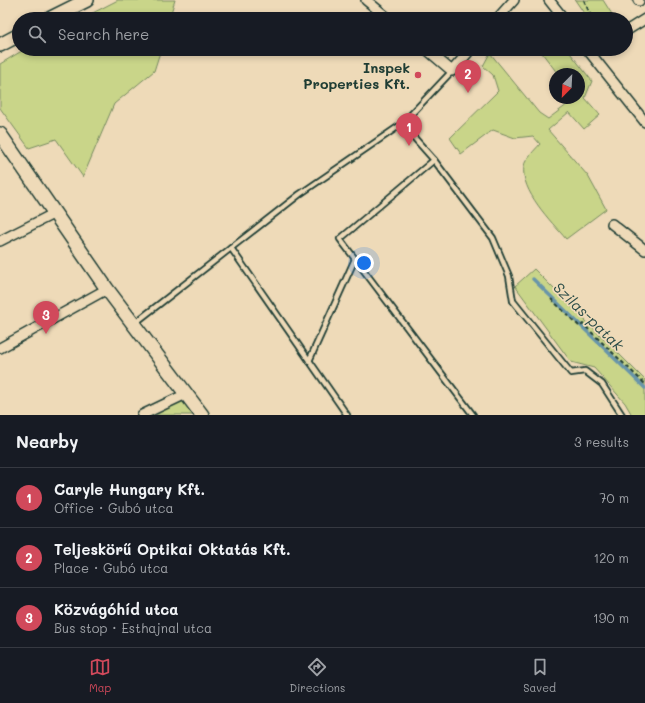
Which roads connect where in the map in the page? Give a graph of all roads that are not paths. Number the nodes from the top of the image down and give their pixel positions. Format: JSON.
{"nodes":[{"id":1,"x":87,"y":0,"type":"edge"},
{"id":2,"x":366,"y":0,"type":"edge"},
{"id":3,"x":514,"y":0,"type":"edge"},
{"id":4,"x":549,"y":0,"type":"edge"},
{"id":5,"x":63,"y":12,"type":"edge"},
{"id":6,"x":381,"y":12,"type":"edge"},
{"id":7,"x":503,"y":12,"type":"edge"},
{"id":8,"x":558,"y":12,"type":"edge"},
{"id":9,"x":645,"y":19,"type":"edge"},
{"id":10,"x":633,"y":27,"type":"edge"},
{"id":11,"x":12,"y":39,"type":"edge"},
{"id":12,"x":0,"y":45,"type":"edge"},
{"id":13,"x":434,"y":56,"type":"edge"},
{"id":14,"x":465,"y":56,"type":"edge"},
{"id":15,"x":596,"y":56,"type":"edge"},
{"id":16,"x":452,"y":71,"type":"junction"},
{"id":17,"x":645,"y":122,"type":"edge"},
{"id":18,"x":402,"y":124,"type":"junction"},
{"id":19,"x":1,"y":137,"type":"edge"},
{"id":20,"x":434,"y":160,"type":"junction"},
{"id":21,"x":55,"y":213,"type":"junction"},
{"id":22,"x":612,"y":224,"type":"dead end"},
{"id":23,"x":0,"y":241,"type":"edge"},
{"id":24,"x":231,"y":248,"type":"junction"},
{"id":25,"x":645,"y":250,"type":"edge"},
{"id":26,"x":355,"y":259,"type":"junction"},
{"id":27,"x":107,"y":289,"type":"junction"},
{"id":28,"x":134,"y":324,"type":"junction"},
{"id":29,"x":0,"y":348,"type":"edge"},
{"id":30,"x":309,"y":361,"type":"junction"},
{"id":31,"x":186,"y":394,"type":"junction"},
{"id":32,"x":142,"y":415,"type":"edge"},
{"id":33,"x":202,"y":415,"type":"edge"},
{"id":34,"x":347,"y":415,"type":"edge"},
{"id":35,"x":473,"y":415,"type":"edge"},
{"id":36,"x":622,"y":415,"type":"edge"}],
"edges":[{"from":1,"to":5,"type":"street"},
{"from":2,"to":6,"type":"street"},
{"from":3,"to":7,"type":"street"},
{"from":4,"to":8,"type":"street"},
{"from":9,"to":10,"type":"street"},
{"from":11,"to":12,"type":"street"},
{"from":13,"to":16,"type":"street"},
{"from":14,"to":16,"type":"street"},
{"from":15,"to":17,"type":"street"},
{"from":16,"to":18,"type":"lane"},
{"from":18,"to":20,"type":"lane"},
{"from":18,"to":24,"type":"lane"},
{"from":19,"to":21,"type":"street"},
{"from":20,"to":26,"type":"lane"},
{"from":20,"to":36,"type":"lane"},
{"from":21,"to":23,"type":"street"},
{"from":21,"to":27,"type":"street"},
{"from":22,"to":25,"type":"street"},
{"from":24,"to":28,"type":"lane"},
{"from":24,"to":30,"type":"lane"},
{"from":26,"to":30,"type":"lane"},
{"from":26,"to":35,"type":"lane"},
{"from":27,"to":28,"type":"street"},
{"from":27,"to":29,"type":"street"},
{"from":28,"to":31,"type":"street"},
{"from":30,"to":34,"type":"lane"},
{"from":31,"to":32,"type":"street"},
{"from":31,"to":33,"type":"street"}]}
